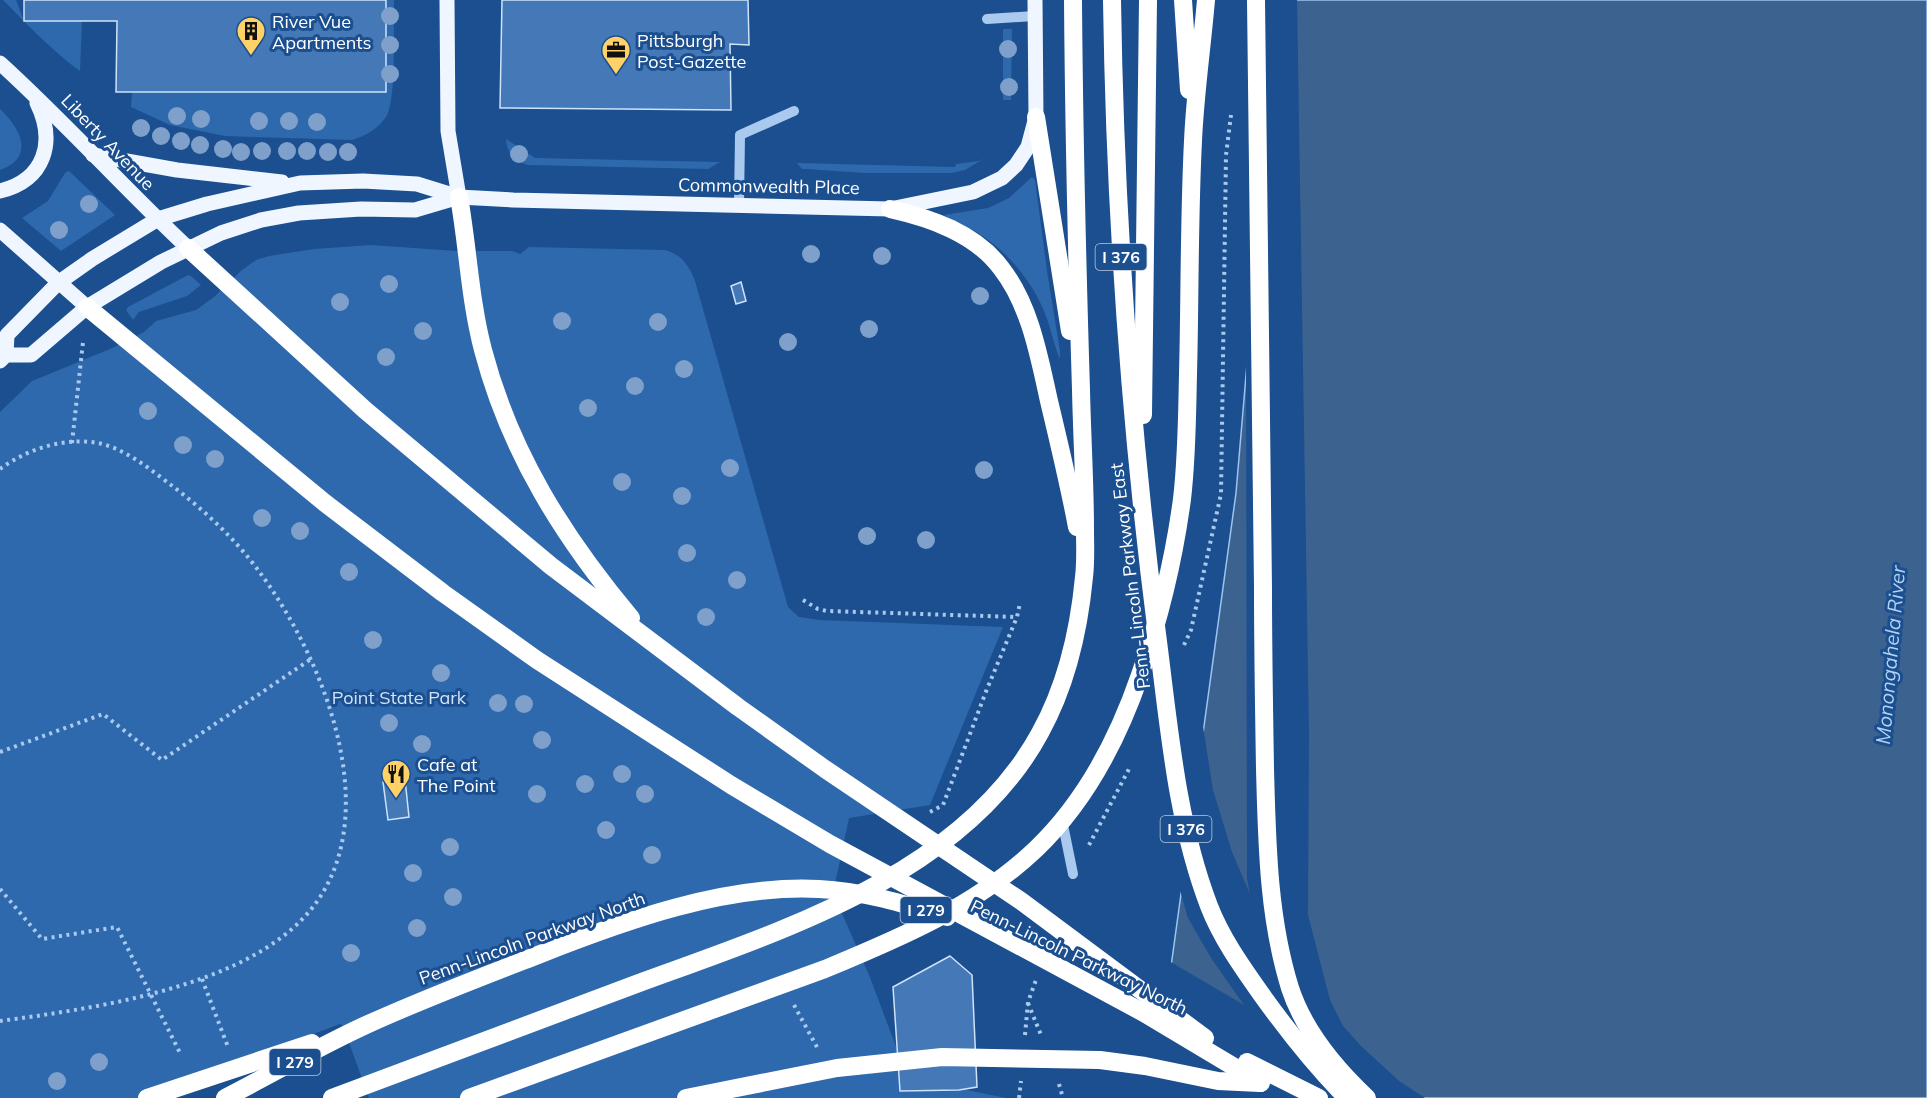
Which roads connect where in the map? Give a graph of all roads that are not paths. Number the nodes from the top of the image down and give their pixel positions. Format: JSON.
{"nodes":[{"id":1,"x":447,"y":0,"type":"edge"},
{"id":2,"x":1035,"y":0,"type":"edge"},
{"id":3,"x":1073,"y":0,"type":"edge"},
{"id":4,"x":1112,"y":0,"type":"edge"},
{"id":5,"x":1148,"y":0,"type":"edge"},
{"id":6,"x":1182,"y":0,"type":"edge"},
{"id":7,"x":1206,"y":0,"type":"edge"},
{"id":8,"x":1256,"y":0,"type":"edge"},
{"id":9,"x":1034,"y":16,"type":"junction"},
{"id":10,"x":987,"y":18,"type":"dead end"},
{"id":11,"x":0,"y":63,"type":"edge"},
{"id":12,"x":32,"y":92,"type":"junction"},
{"id":13,"x":794,"y":111,"type":"dead end"},
{"id":14,"x":1036,"y":117,"type":"junction"},
{"id":15,"x":1193,"y":140,"type":"junction"},
{"id":16,"x":93,"y":155,"type":"junction"},
{"id":17,"x":300,"y":183,"type":"junction"},
{"id":18,"x":0,"y":191,"type":"edge"},
{"id":19,"x":459,"y":197,"type":"junction"},
{"id":20,"x":739,"y":205,"type":"junction"},
{"id":21,"x":890,"y":209,"type":"junction"},
{"id":22,"x":158,"y":219,"type":"junction"},
{"id":23,"x":0,"y":230,"type":"edge"},
{"id":24,"x":188,"y":248,"type":"junction"},
{"id":25,"x":58,"y":283,"type":"junction"},
{"id":26,"x":87,"y":307,"type":"junction"},
{"id":27,"x":3,"y":358,"type":"edge"},
{"id":28,"x":1081,"y":400,"type":"junction"},
{"id":29,"x":1143,"y":513,"type":"junction"},
{"id":30,"x":1085,"y":574,"type":"junction"},
{"id":31,"x":652,"y":643,"type":"junction"},
{"id":32,"x":1062,"y":819,"type":"junction"},
{"id":33,"x":1073,"y":874,"type":"dead end"},
{"id":34,"x":365,"y":1026,"type":"junction"},
{"id":35,"x":1221,"y":1050,"type":"junction"},
{"id":36,"x":1261,"y":1083,"type":"junction"},
{"id":37,"x":147,"y":1098,"type":"edge"},
{"id":38,"x":225,"y":1098,"type":"edge"},
{"id":39,"x":332,"y":1098,"type":"edge"},
{"id":40,"x":469,"y":1098,"type":"edge"},
{"id":41,"x":686,"y":1098,"type":"edge"},
{"id":42,"x":1294,"y":1098,"type":"edge"},
{"id":43,"x":1319,"y":1098,"type":"edge"},
{"id":44,"x":1347,"y":1098,"type":"edge"},
{"id":45,"x":1367,"y":1098,"type":"edge"}],
"edges":[{"from":1,"to":19,"type":"main road"},
{"from":2,"to":9,"type":"main road","name":"Commonwealth Place"},
{"from":3,"to":28,"type":"highway"},
{"from":4,"to":29,"type":"highway","name":"Penn-Lincoln Parkway East","number":"I 376"},
{"from":5,"to":29,"type":"highway"},
{"from":6,"to":15,"type":"highway"},
{"from":7,"to":15,"type":"highway"},
{"from":8,"to":45,"type":"highway"},
{"from":9,"to":10,"type":"lane"},
{"from":9,"to":14,"type":"main road","name":"Commonwealth Place"},
{"from":11,"to":12,"type":"main road","name":"Liberty Avenue"},
{"from":12,"to":16,"type":"main road","name":"Liberty Avenue"},
{"from":12,"to":18,"type":"main road"},
{"from":13,"to":20,"type":"lane"},
{"from":14,"to":21,"type":"main road","name":"Commonwealth Place"},
{"from":14,"to":28,"type":"highway"},
{"from":15,"to":32,"type":"highway"},
{"from":16,"to":17,"type":"main road"},
{"from":16,"to":22,"type":"main road","name":"Liberty Avenue"},
{"from":17,"to":19,"type":"main road","name":"Commonwealth Place"},
{"from":17,"to":22,"type":"main road","name":"Commonwealth Place"},
{"from":19,"to":20,"type":"main road","name":"Commonwealth Place"},
{"from":19,"to":24,"type":"main road","name":"Commonwealth Place"},
{"from":19,"to":31,"type":"highway"},
{"from":20,"to":21,"type":"main road","name":"Commonwealth Place"},
{"from":21,"to":30,"type":"highway"},
{"from":22,"to":24,"type":"main road","name":"Liberty Avenue"},
{"from":22,"to":25,"type":"main road","name":"Commonwealth Place"},
{"from":23,"to":25,"type":"main road"},
{"from":24,"to":26,"type":"main road","name":"Commonwealth Place"},
{"from":24,"to":31,"type":"highway"},
{"from":25,"to":26,"type":"main road"},
{"from":25,"to":27,"type":"main road","name":"Commonwealth Place"},
{"from":26,"to":27,"type":"main road","name":"Commonwealth Place"},
{"from":26,"to":36,"type":"highway"},
{"from":28,"to":30,"type":"highway"},
{"from":29,"to":44,"type":"highway","name":"Penn-Lincoln Parkway East","number":"I 376"},
{"from":30,"to":39,"type":"highway"},
{"from":31,"to":35,"type":"highway"},
{"from":32,"to":33,"type":"lane"},
{"from":32,"to":40,"type":"highway"},
{"from":34,"to":35,"type":"highway","name":"Penn-Lincoln Parkway North","number":"I 279"},
{"from":34,"to":37,"type":"highway"},
{"from":34,"to":38,"type":"highway","number":"I 279"},
{"from":35,"to":43,"type":"highway","name":"Penn-Lincoln Parkway North","number":"I 279"},
{"from":36,"to":41,"type":"highway"},
{"from":36,"to":42,"type":"highway"}]}
